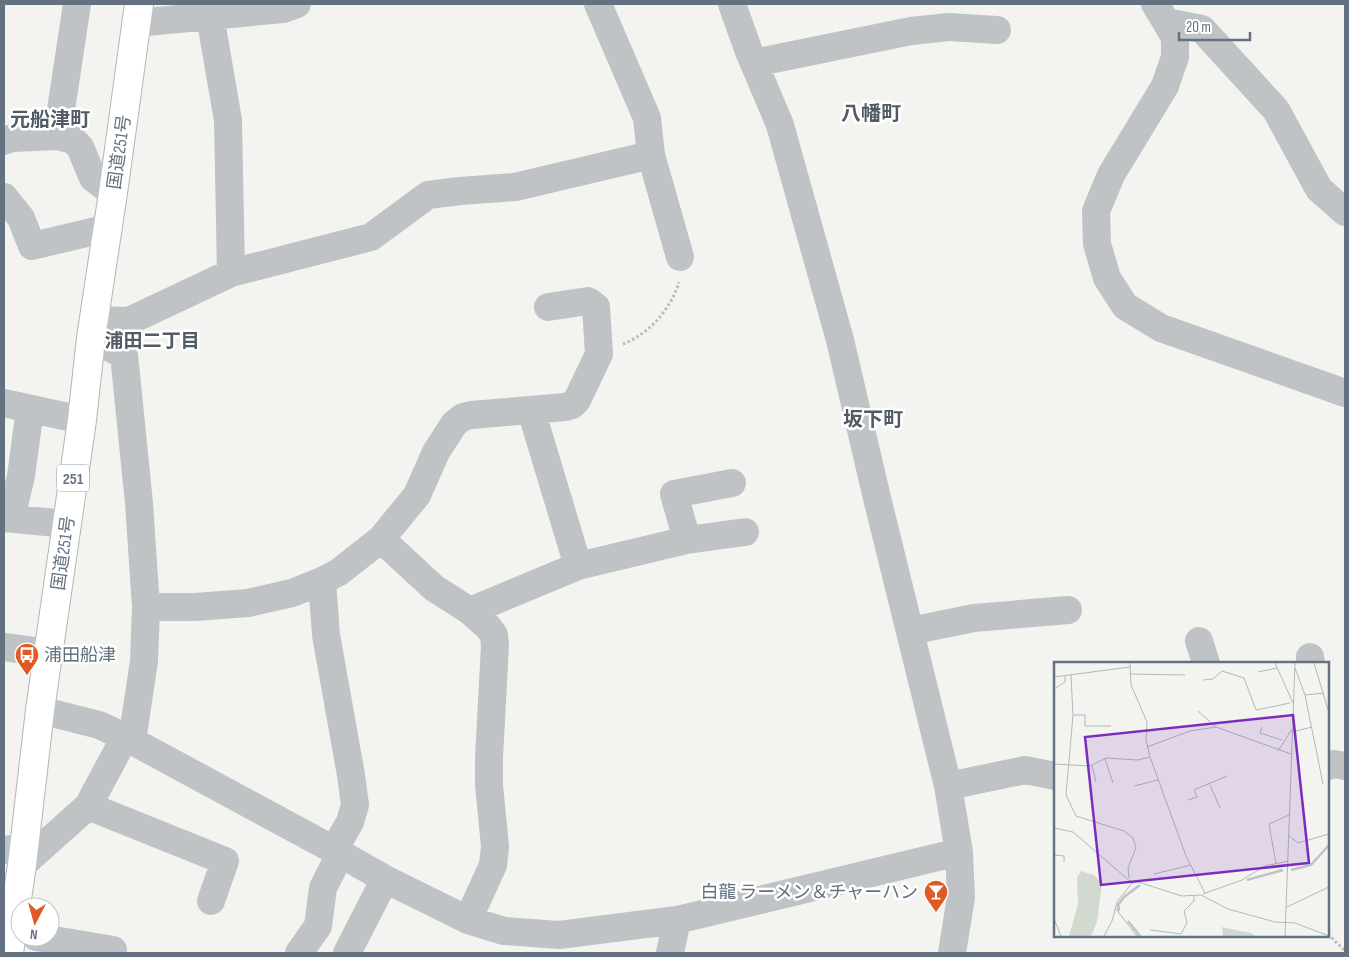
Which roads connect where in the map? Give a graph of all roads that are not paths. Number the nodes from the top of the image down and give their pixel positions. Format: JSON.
{"nodes":[{"id":1,"x":77,"y":4,"type":"edge"},
{"id":2,"x":297,"y":4,"type":"edge"},
{"id":3,"x":598,"y":4,"type":"edge"},
{"id":4,"x":732,"y":4,"type":"edge"},
{"id":5,"x":1160,"y":13,"type":"edge"},
{"id":6,"x":138,"y":14,"type":"edge"},
{"id":7,"x":210,"y":16,"type":"junction"},
{"id":8,"x":997,"y":30,"type":"dead end"},
{"id":9,"x":754,"y":63,"type":"junction"},
{"id":10,"x":57,"y":136,"type":"junction"},
{"id":11,"x":4,"y":141,"type":"edge"},
{"id":12,"x":651,"y":155,"type":"junction"},
{"id":13,"x":113,"y":193,"type":"junction"},
{"id":14,"x":8,"y":209,"type":"edge"},
{"id":15,"x":1345,"y":212,"type":"edge"},
{"id":16,"x":108,"y":228,"type":"junction"},
{"id":17,"x":680,"y":257,"type":"road end"},
{"id":18,"x":231,"y":273,"type":"junction"},
{"id":19,"x":548,"y":307,"type":"dead end"},
{"id":20,"x":92,"y":329,"type":"junction"},
{"id":21,"x":1345,"y":393,"type":"edge"},
{"id":22,"x":4,"y":403,"type":"edge"},
{"id":23,"x":30,"y":409,"type":"junction"},
{"id":24,"x":531,"y":410,"type":"junction"},
{"id":25,"x":82,"y":420,"type":"junction"},
{"id":26,"x":732,"y":483,"type":"dead end"},
{"id":27,"x":7,"y":518,"type":"edge"},
{"id":28,"x":67,"y":524,"type":"junction"},
{"id":29,"x":745,"y":532,"type":"dead end"},
{"id":30,"x":381,"y":538,"type":"junction"},
{"id":31,"x":687,"y":540,"type":"junction"},
{"id":32,"x":578,"y":566,"type":"junction"},
{"id":33,"x":322,"y":581,"type":"junction"},
{"id":34,"x":146,"y":607,"type":"junction"},
{"id":35,"x":1068,"y":610,"type":"dead end"},
{"id":36,"x":470,"y":611,"type":"junction"},
{"id":37,"x":910,"y":630,"type":"junction"},
{"id":38,"x":4,"y":647,"type":"edge"},
{"id":39,"x":49,"y":653,"type":"junction"},
{"id":40,"x":40,"y":710,"type":"junction"},
{"id":41,"x":128,"y":739,"type":"junction"},
{"id":42,"x":1329,"y":766,"type":"edge"},
{"id":43,"x":1345,"y":766,"type":"edge"},
{"id":44,"x":1054,"y":776,"type":"edge"},
{"id":45,"x":948,"y":786,"type":"junction"},
{"id":46,"x":88,"y":806,"type":"junction"},
{"id":47,"x":337,"y":852,"type":"junction"},
{"id":48,"x":959,"y":852,"type":"junction"},
{"id":49,"x":16,"y":854,"type":"edge"},
{"id":50,"x":385,"y":879,"type":"junction"},
{"id":51,"x":18,"y":897,"type":"edge"},
{"id":52,"x":211,"y":901,"type":"dead end"},
{"id":53,"x":468,"y":920,"type":"junction"},
{"id":54,"x":677,"y":920,"type":"junction"},
{"id":55,"x":505,"y":942,"type":"edge"},
{"id":56,"x":60,"y":944,"type":"edge"},
{"id":57,"x":113,"y":953,"type":"edge"},
{"id":58,"x":299,"y":953,"type":"edge"},
{"id":59,"x":348,"y":953,"type":"edge"},
{"id":60,"x":670,"y":953,"type":"edge"},
{"id":61,"x":952,"y":953,"type":"edge"}],
"edges":[{"from":1,"to":10,"type":"street"},
{"from":2,"to":7,"type":"street"},
{"from":3,"to":12,"type":"street"},
{"from":4,"to":9,"type":"street"},
{"from":5,"to":15,"type":"street"},
{"from":5,"to":21,"type":"street"},
{"from":6,"to":7,"type":"street"},
{"from":6,"to":13,"type":"highway","name":"国道251号","number":"251"},
{"from":7,"to":18,"type":"street"},
{"from":8,"to":9,"type":"street"},
{"from":9,"to":37,"type":"street"},
{"from":10,"to":11,"type":"street"},
{"from":10,"to":13,"type":"street"},
{"from":12,"to":17,"type":"street"},
{"from":12,"to":18,"type":"street"},
{"from":13,"to":16,"type":"highway","name":"国道251号","number":"251"},
{"from":14,"to":16,"type":"street"},
{"from":16,"to":20,"type":"highway","name":"国道251号","number":"251"},
{"from":18,"to":20,"type":"street"},
{"from":19,"to":24,"type":"street"},
{"from":20,"to":25,"type":"highway","name":"国道251号","number":"251"},
{"from":20,"to":34,"type":"street"},
{"from":22,"to":23,"type":"street"},
{"from":23,"to":25,"type":"street"},
{"from":23,"to":27,"type":"street"},
{"from":24,"to":30,"type":"street"},
{"from":24,"to":32,"type":"street"},
{"from":25,"to":28,"type":"highway","name":"国道251号","number":"251"},
{"from":26,"to":31,"type":"street"},
{"from":27,"to":28,"type":"street"},
{"from":28,"to":39,"type":"highway","name":"国道251号","number":"251"},
{"from":29,"to":31,"type":"street"},
{"from":30,"to":33,"type":"street"},
{"from":30,"to":36,"type":"street"},
{"from":31,"to":32,"type":"street"},
{"from":32,"to":36,"type":"street"},
{"from":33,"to":34,"type":"street"},
{"from":33,"to":47,"type":"street"},
{"from":34,"to":41,"type":"street"},
{"from":35,"to":37,"type":"street"},
{"from":36,"to":53,"type":"street"},
{"from":37,"to":45,"type":"street"},
{"from":38,"to":39,"type":"street"},
{"from":39,"to":40,"type":"highway","name":"国道251号","number":"251"},
{"from":40,"to":41,"type":"street"},
{"from":40,"to":49,"type":"highway","name":"国道251号","number":"251"},
{"from":41,"to":46,"type":"street"},
{"from":41,"to":47,"type":"street"},
{"from":42,"to":43,"type":"street"},
{"from":44,"to":45,"type":"street"},
{"from":45,"to":48,"type":"street"},
{"from":46,"to":49,"type":"street"},
{"from":46,"to":52,"type":"street"},
{"from":47,"to":50,"type":"street"},
{"from":47,"to":58,"type":"street"},
{"from":48,"to":54,"type":"street"},
{"from":48,"to":61,"type":"street"},
{"from":49,"to":51,"type":"highway","name":"国道251号","number":"251"},
{"from":50,"to":53,"type":"street"},
{"from":50,"to":59,"type":"street"},
{"from":53,"to":55,"type":"street"},
{"from":54,"to":55,"type":"street"},
{"from":54,"to":60,"type":"street"},
{"from":56,"to":57,"type":"street"}]}
